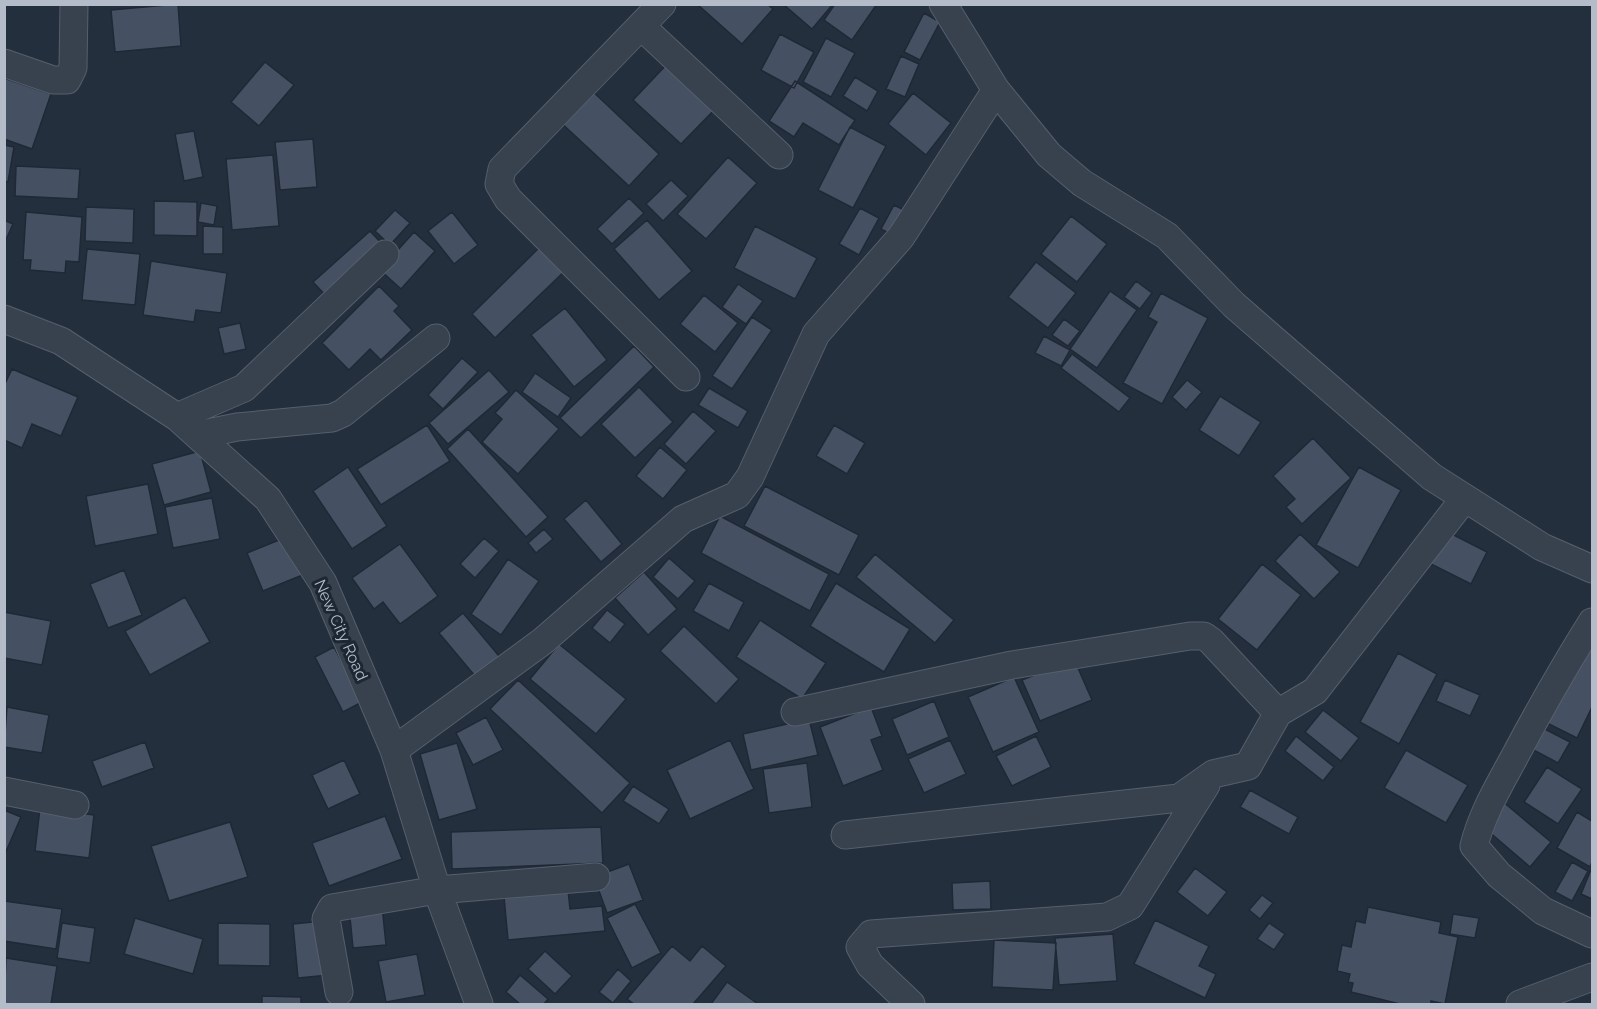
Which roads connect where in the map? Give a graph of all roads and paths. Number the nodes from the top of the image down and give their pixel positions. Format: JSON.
{"nodes":[{"id":1,"x":74,"y":4,"type":"edge"},
{"id":2,"x":662,"y":4,"type":"edge"},
{"id":3,"x":943,"y":4,"type":"edge"},
{"id":4,"x":641,"y":26,"type":"junction"},
{"id":5,"x":4,"y":63,"type":"edge"},
{"id":6,"x":996,"y":90,"type":"junction"},
{"id":7,"x":779,"y":155,"type":"dead end"},
{"id":8,"x":385,"y":254,"type":"dead end"},
{"id":9,"x":4,"y":318,"type":"edge"},
{"id":10,"x":436,"y":338,"type":"dead end"},
{"id":11,"x":686,"y":377,"type":"dead end"},
{"id":12,"x":177,"y":417,"type":"junction"},
{"id":13,"x":198,"y":435,"type":"junction"},
{"id":14,"x":1464,"y":499,"type":"junction"},
{"id":15,"x":1593,"y":569,"type":"edge"},
{"id":16,"x":1593,"y":622,"type":"edge"},
{"id":17,"x":795,"y":712,"type":"dead end"},
{"id":18,"x":1278,"y":713,"type":"junction"},
{"id":19,"x":394,"y":750,"type":"junction"},
{"id":20,"x":1213,"y":774,"type":"junction"},
{"id":21,"x":4,"y":791,"type":"edge"},
{"id":22,"x":75,"y":805,"type":"dead end"},
{"id":23,"x":845,"y":835,"type":"dead end"},
{"id":24,"x":596,"y":877,"type":"dead end"},
{"id":25,"x":437,"y":890,"type":"junction"},
{"id":26,"x":1593,"y":934,"type":"edge"},
{"id":27,"x":1593,"y":976,"type":"edge"},
{"id":28,"x":339,"y":992,"type":"dead end"},
{"id":29,"x":479,"y":1005,"type":"edge"},
{"id":30,"x":911,"y":1005,"type":"edge"},
{"id":31,"x":1520,"y":1005,"type":"edge"}],
"edges":[{"from":1,"to":5,"type":"street"},
{"from":2,"to":4,"type":"street"},
{"from":3,"to":6,"type":"street"},
{"from":4,"to":7,"type":"street"},
{"from":4,"to":11,"type":"street"},
{"from":6,"to":14,"type":"street"},
{"from":6,"to":19,"type":"street"},
{"from":8,"to":12,"type":"street"},
{"from":9,"to":12,"type":"street","name":"New City Road"},
{"from":10,"to":13,"type":"street"},
{"from":12,"to":13,"type":"street","name":"New City Road"},
{"from":13,"to":19,"type":"street","name":"New City Road"},
{"from":14,"to":15,"type":"street"},
{"from":14,"to":18,"type":"street"},
{"from":16,"to":26,"type":"street"},
{"from":17,"to":18,"type":"street"},
{"from":18,"to":20,"type":"street"},
{"from":19,"to":25,"type":"street","name":"New City Road"},
{"from":20,"to":23,"type":"street"},
{"from":20,"to":30,"type":"street"},
{"from":21,"to":22,"type":"street"},
{"from":24,"to":25,"type":"street"},
{"from":25,"to":28,"type":"street"},
{"from":25,"to":29,"type":"street","name":"New City Road"},
{"from":27,"to":31,"type":"street"}]}
